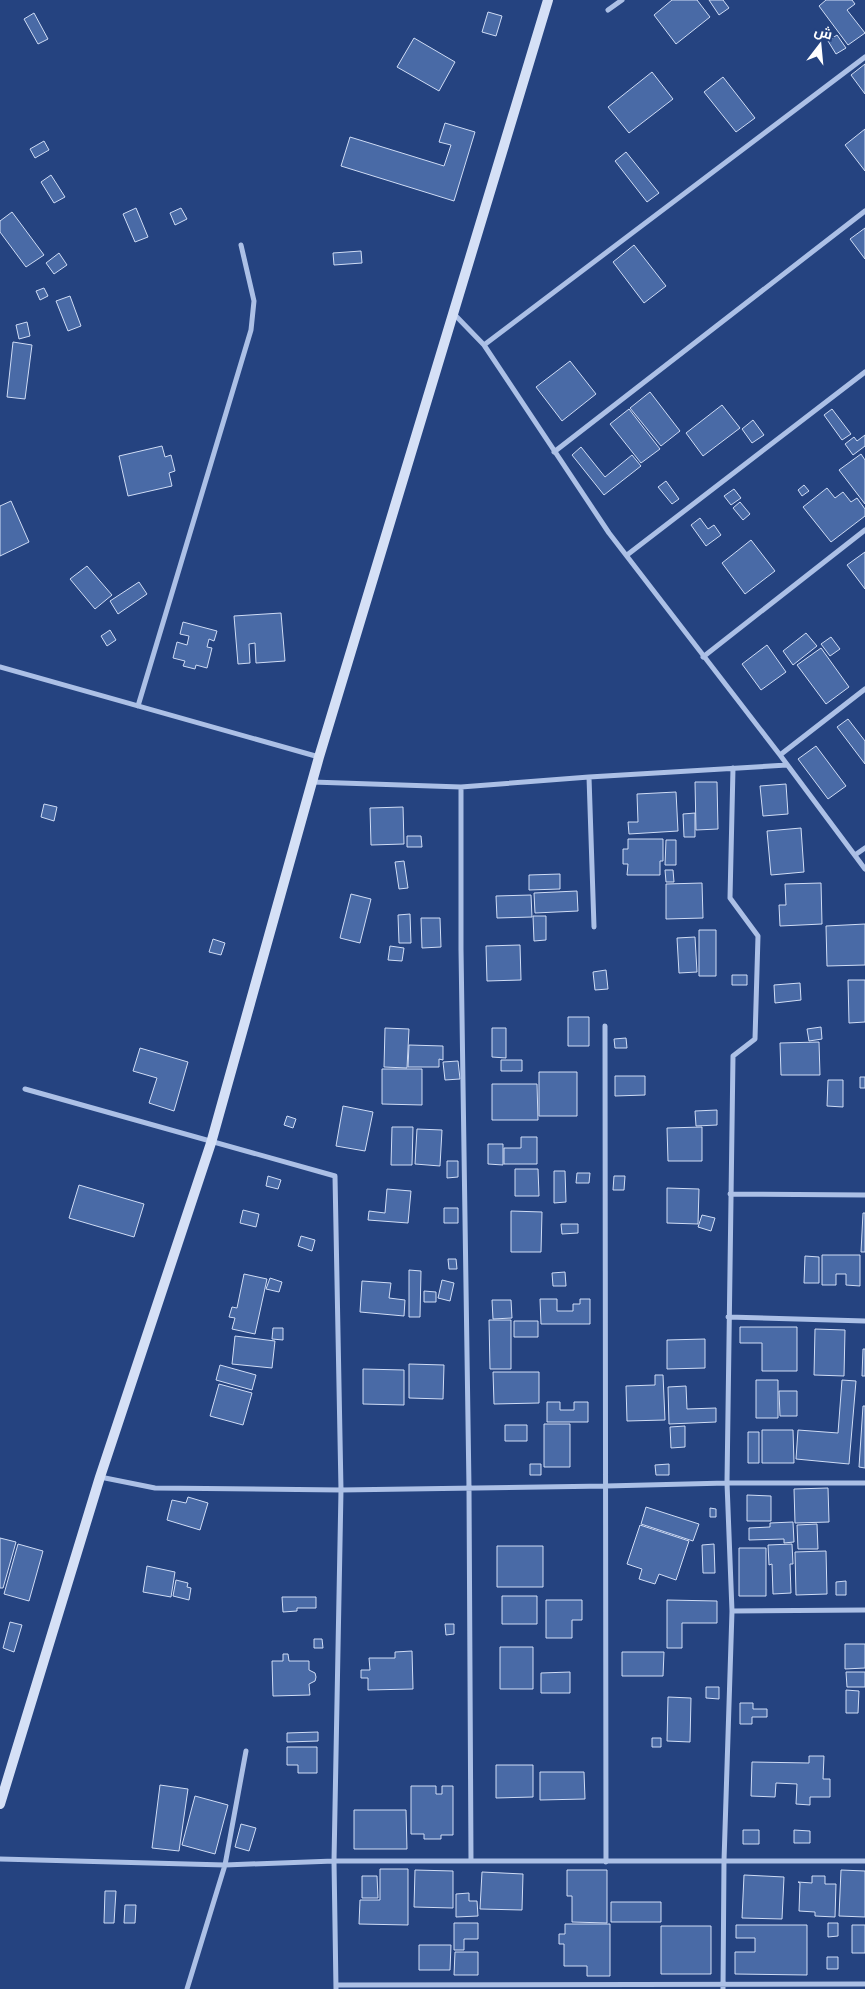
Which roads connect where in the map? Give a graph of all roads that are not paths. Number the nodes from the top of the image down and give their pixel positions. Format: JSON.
{"nodes":[{"id":1,"x":548,"y":0,"type":"edge"},
{"id":2,"x":622,"y":0,"type":"edge"},
{"id":3,"x":608,"y":10,"type":"dead end"},
{"id":4,"x":865,"y":57,"type":"edge"},
{"id":5,"x":865,"y":211,"type":"edge"},
{"id":6,"x":241,"y":245,"type":"dead end"},
{"id":7,"x":454,"y":314,"type":"junction"},
{"id":8,"x":484,"y":345,"type":"junction"},
{"id":9,"x":865,"y":372,"type":"edge"},
{"id":10,"x":554,"y":452,"type":"junction"},
{"id":11,"x":865,"y":530,"type":"edge"},
{"id":12,"x":627,"y":555,"type":"junction"},
{"id":13,"x":702,"y":657,"type":"junction"},
{"id":14,"x":0,"y":667,"type":"edge"},
{"id":15,"x":865,"y":689,"type":"edge"},
{"id":16,"x":138,"y":706,"type":"junction"},
{"id":17,"x":780,"y":755,"type":"junction"},
{"id":18,"x":319,"y":757,"type":"junction"},
{"id":19,"x":787,"y":764,"type":"junction"},
{"id":20,"x":733,"y":768,"type":"junction"},
{"id":21,"x":589,"y":777,"type":"junction"},
{"id":22,"x":312,"y":782,"type":"junction"},
{"id":23,"x":461,"y":787,"type":"junction"},
{"id":24,"x":865,"y":848,"type":"edge"},
{"id":25,"x":855,"y":855,"type":"junction"},
{"id":26,"x":865,"y":869,"type":"edge"},
{"id":27,"x":594,"y":927,"type":"dead end"},
{"id":28,"x":605,"y":1026,"type":"dead end"},
{"id":29,"x":25,"y":1089,"type":"dead end"},
{"id":30,"x":210,"y":1143,"type":"junction"},
{"id":31,"x":730,"y":1194,"type":"junction"},
{"id":32,"x":865,"y":1195,"type":"edge"},
{"id":33,"x":728,"y":1317,"type":"junction"},
{"id":34,"x":865,"y":1321,"type":"edge"},
{"id":35,"x":100,"y":1477,"type":"junction"},
{"id":36,"x":726,"y":1482,"type":"junction"},
{"id":37,"x":865,"y":1483,"type":"edge"},
{"id":38,"x":606,"y":1486,"type":"junction"},
{"id":39,"x":469,"y":1488,"type":"junction"},
{"id":40,"x":341,"y":1490,"type":"junction"},
{"id":41,"x":865,"y":1610,"type":"edge"},
{"id":42,"x":732,"y":1611,"type":"junction"},
{"id":43,"x":246,"y":1751,"type":"dead end"},
{"id":44,"x":0,"y":1804,"type":"edge"},
{"id":45,"x":0,"y":1860,"type":"edge"},
{"id":46,"x":334,"y":1861,"type":"junction"},
{"id":47,"x":724,"y":1861,"type":"junction"},
{"id":48,"x":471,"y":1862,"type":"junction"},
{"id":49,"x":606,"y":1862,"type":"junction"},
{"id":50,"x":865,"y":1862,"type":"edge"},
{"id":51,"x":225,"y":1865,"type":"junction"},
{"id":52,"x":865,"y":1984,"type":"edge"},
{"id":53,"x":336,"y":1987,"type":"edge"},
{"id":54,"x":723,"y":1987,"type":"edge"},
{"id":55,"x":187,"y":1989,"type":"edge"}],
"edges":[{"from":1,"to":7,"type":"street"},
{"from":2,"to":3,"type":"street"},
{"from":4,"to":8,"type":"street"},
{"from":5,"to":10,"type":"street"},
{"from":6,"to":16,"type":"street"},
{"from":7,"to":8,"type":"street"},
{"from":7,"to":18,"type":"street"},
{"from":8,"to":10,"type":"street"},
{"from":9,"to":12,"type":"street"},
{"from":10,"to":12,"type":"street"},
{"from":11,"to":13,"type":"street"},
{"from":12,"to":13,"type":"street"},
{"from":13,"to":17,"type":"street"},
{"from":14,"to":16,"type":"street"},
{"from":15,"to":17,"type":"street"},
{"from":16,"to":18,"type":"street"},
{"from":17,"to":19,"type":"street"},
{"from":18,"to":22,"type":"street"},
{"from":19,"to":20,"type":"street"},
{"from":19,"to":25,"type":"street"},
{"from":20,"to":21,"type":"street"},
{"from":20,"to":31,"type":"street"},
{"from":21,"to":23,"type":"street"},
{"from":21,"to":27,"type":"street"},
{"from":22,"to":23,"type":"street"},
{"from":22,"to":30,"type":"street"},
{"from":23,"to":39,"type":"street"},
{"from":24,"to":25,"type":"street"},
{"from":25,"to":26,"type":"street"},
{"from":28,"to":38,"type":"street"},
{"from":29,"to":30,"type":"street"},
{"from":30,"to":35,"type":"street"},
{"from":30,"to":40,"type":"street"},
{"from":31,"to":32,"type":"street"},
{"from":31,"to":33,"type":"street"},
{"from":33,"to":34,"type":"street"},
{"from":33,"to":36,"type":"street"},
{"from":35,"to":40,"type":"street"},
{"from":35,"to":44,"type":"street"},
{"from":36,"to":37,"type":"street"},
{"from":36,"to":38,"type":"street"},
{"from":36,"to":42,"type":"street"},
{"from":38,"to":39,"type":"street"},
{"from":38,"to":49,"type":"street"},
{"from":39,"to":40,"type":"street"},
{"from":39,"to":48,"type":"street"},
{"from":40,"to":46,"type":"street"},
{"from":41,"to":42,"type":"street"},
{"from":42,"to":47,"type":"street"},
{"from":43,"to":51,"type":"street"},
{"from":45,"to":51,"type":"street"},
{"from":46,"to":48,"type":"street"},
{"from":46,"to":51,"type":"street"},
{"from":46,"to":53,"type":"street"},
{"from":47,"to":49,"type":"street"},
{"from":47,"to":50,"type":"street"},
{"from":47,"to":54,"type":"street"},
{"from":48,"to":49,"type":"street"},
{"from":51,"to":55,"type":"street"},
{"from":52,"to":54,"type":"street"},
{"from":53,"to":54,"type":"street"}]}
